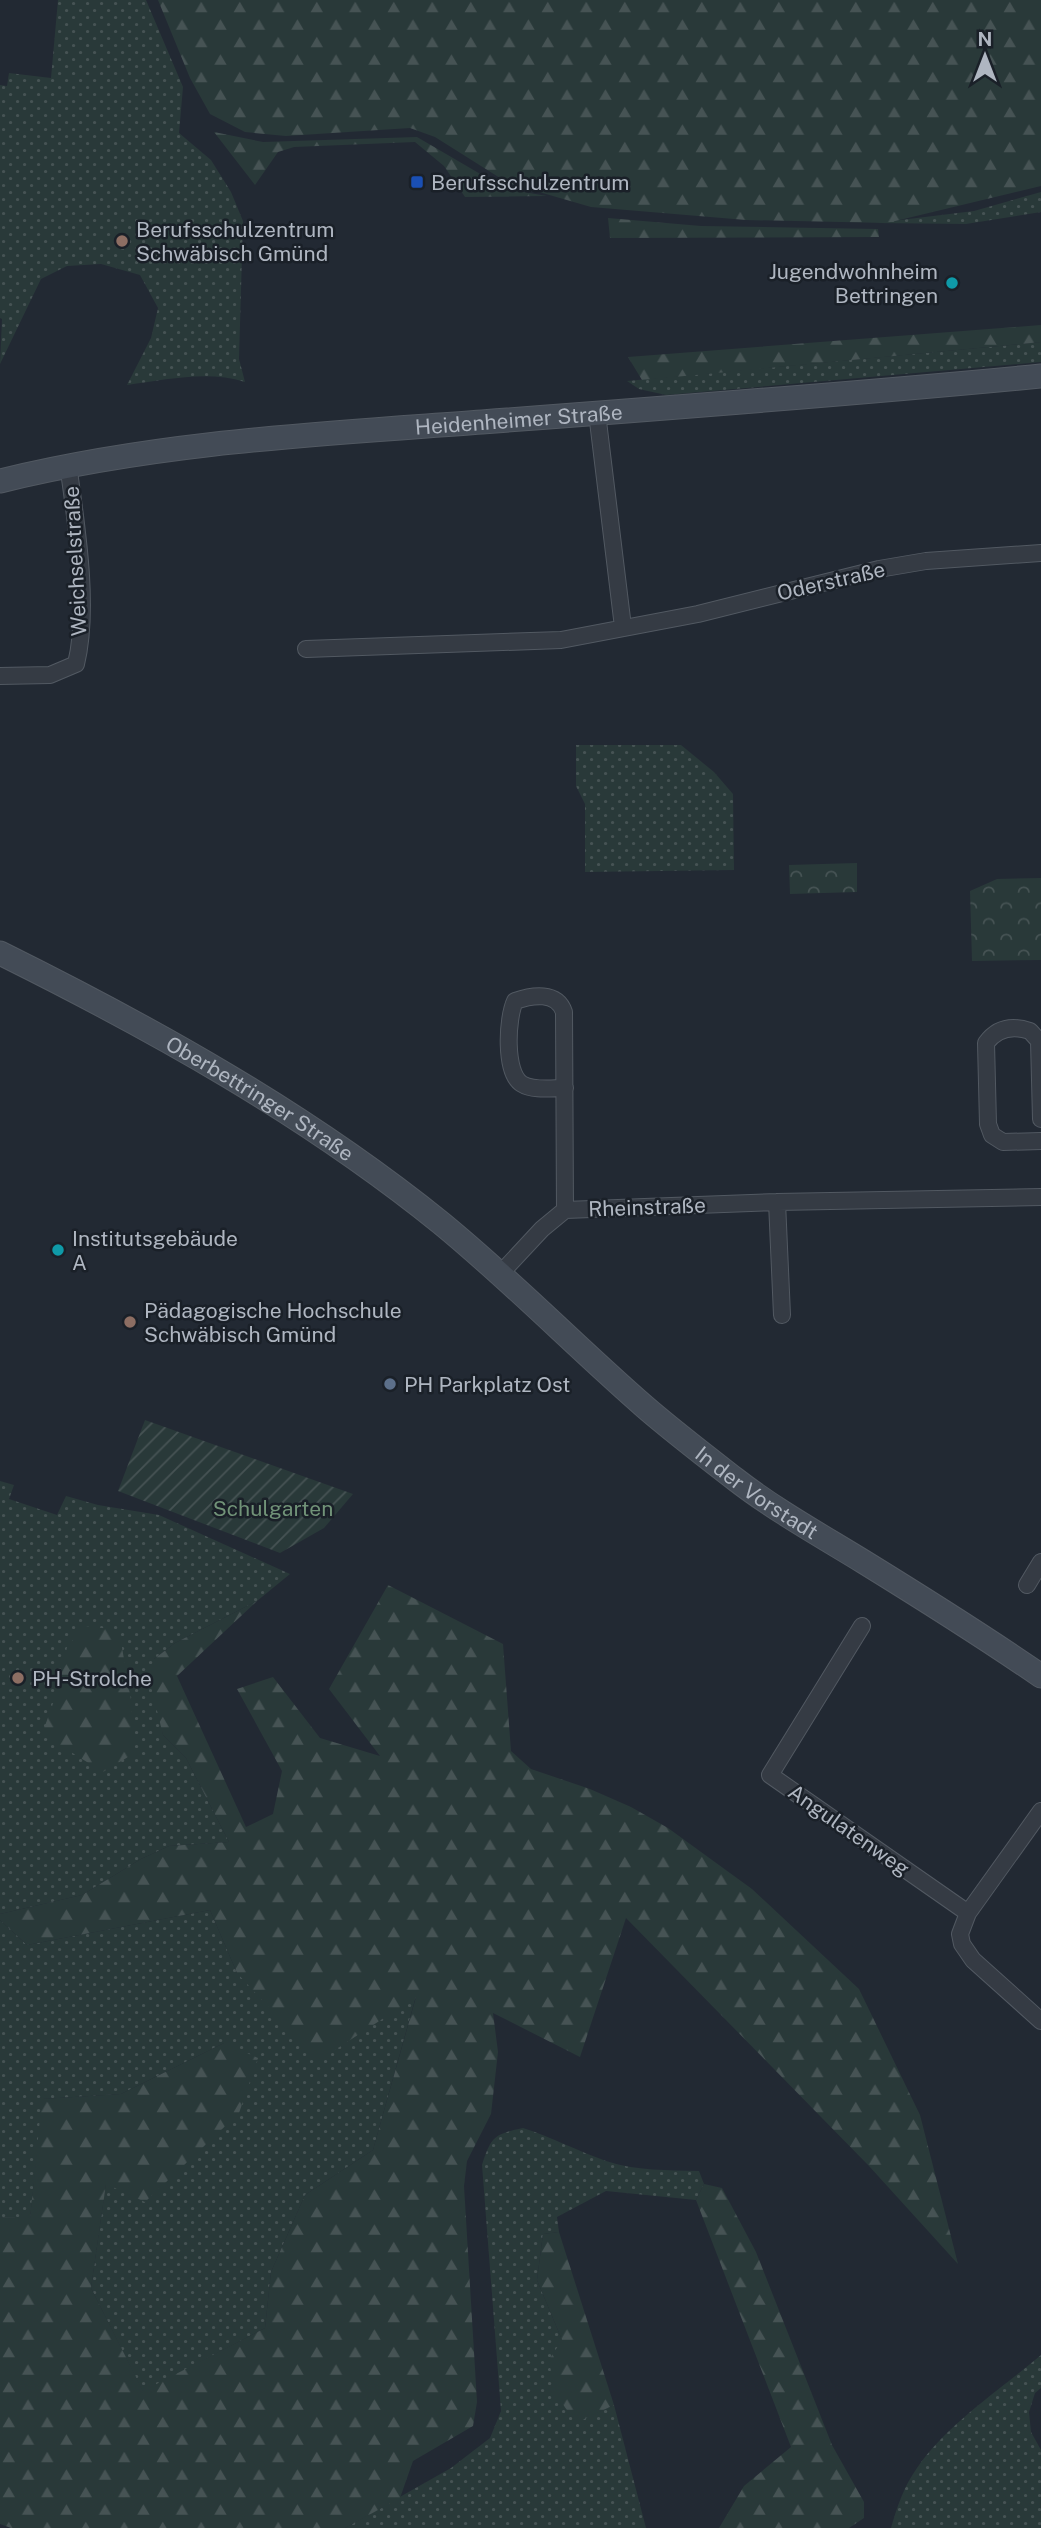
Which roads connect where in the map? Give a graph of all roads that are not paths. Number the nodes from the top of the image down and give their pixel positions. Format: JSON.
{"nodes":[{"id":1,"x":1041,"y":376,"type":"edge"},
{"id":2,"x":597,"y":413,"type":"junction"},
{"id":3,"x":68,"y":464,"type":"junction"},
{"id":4,"x":0,"y":481,"type":"edge"},
{"id":5,"x":1041,"y":553,"type":"edge"},
{"id":6,"x":624,"y":627,"type":"junction"},
{"id":7,"x":306,"y":649,"type":"dead end"},
{"id":8,"x":0,"y":676,"type":"edge"},
{"id":9,"x":0,"y":953,"type":"edge"},
{"id":10,"x":565,"y":1088,"type":"junction"},
{"id":11,"x":1041,"y":1119,"type":"edge"},
{"id":12,"x":1041,"y":1128,"type":"edge"},
{"id":13,"x":1041,"y":1141,"type":"edge"},
{"id":14,"x":1041,"y":1148,"type":"edge"},
{"id":15,"x":1041,"y":1197,"type":"edge"},
{"id":16,"x":777,"y":1202,"type":"junction"},
{"id":17,"x":565,"y":1210,"type":"junction"},
{"id":18,"x":501,"y":1273,"type":"junction"},
{"id":19,"x":782,"y":1315,"type":"dead end"},
{"id":20,"x":1041,"y":1562,"type":"edge"},
{"id":21,"x":1027,"y":1586,"type":"dead end"},
{"id":22,"x":862,"y":1626,"type":"dead end"},
{"id":23,"x":1041,"y":1676,"type":"edge"},
{"id":24,"x":1041,"y":1811,"type":"edge"},
{"id":25,"x":968,"y":1913,"type":"junction"},
{"id":26,"x":1041,"y":2021,"type":"edge"}],
"edges":[{"from":1,"to":2,"type":"street","name":"Heidenheimer Straße"},
{"from":2,"to":3,"type":"street","name":"Heidenheimer Straße"},
{"from":2,"to":6,"type":"street"},
{"from":3,"to":4,"type":"street","name":"Heidenheimer Straße"},
{"from":3,"to":8,"type":"street","name":"Weichselstraße"},
{"from":5,"to":6,"type":"street","name":"Oderstraße"},
{"from":6,"to":7,"type":"street","name":"Oderstraße"},
{"from":9,"to":18,"type":"street","name":"Oberbettringer Straße"},
{"from":10,"to":10,"type":"street"},
{"from":10,"to":17,"type":"street"},
{"from":11,"to":13,"type":"street"},
{"from":12,"to":13,"type":"street"},
{"from":13,"to":14,"type":"street"},
{"from":15,"to":16,"type":"street","name":"Rheinstraße"},
{"from":16,"to":17,"type":"street","name":"Rheinstraße"},
{"from":16,"to":19,"type":"street"},
{"from":17,"to":18,"type":"street","name":"Rheinstraße"},
{"from":18,"to":23,"type":"street","name":"In der Vorstadt"},
{"from":20,"to":21,"type":"street"},
{"from":22,"to":25,"type":"street","name":"Angulatenweg"},
{"from":24,"to":25,"type":"street"},
{"from":25,"to":26,"type":"street"}]}
